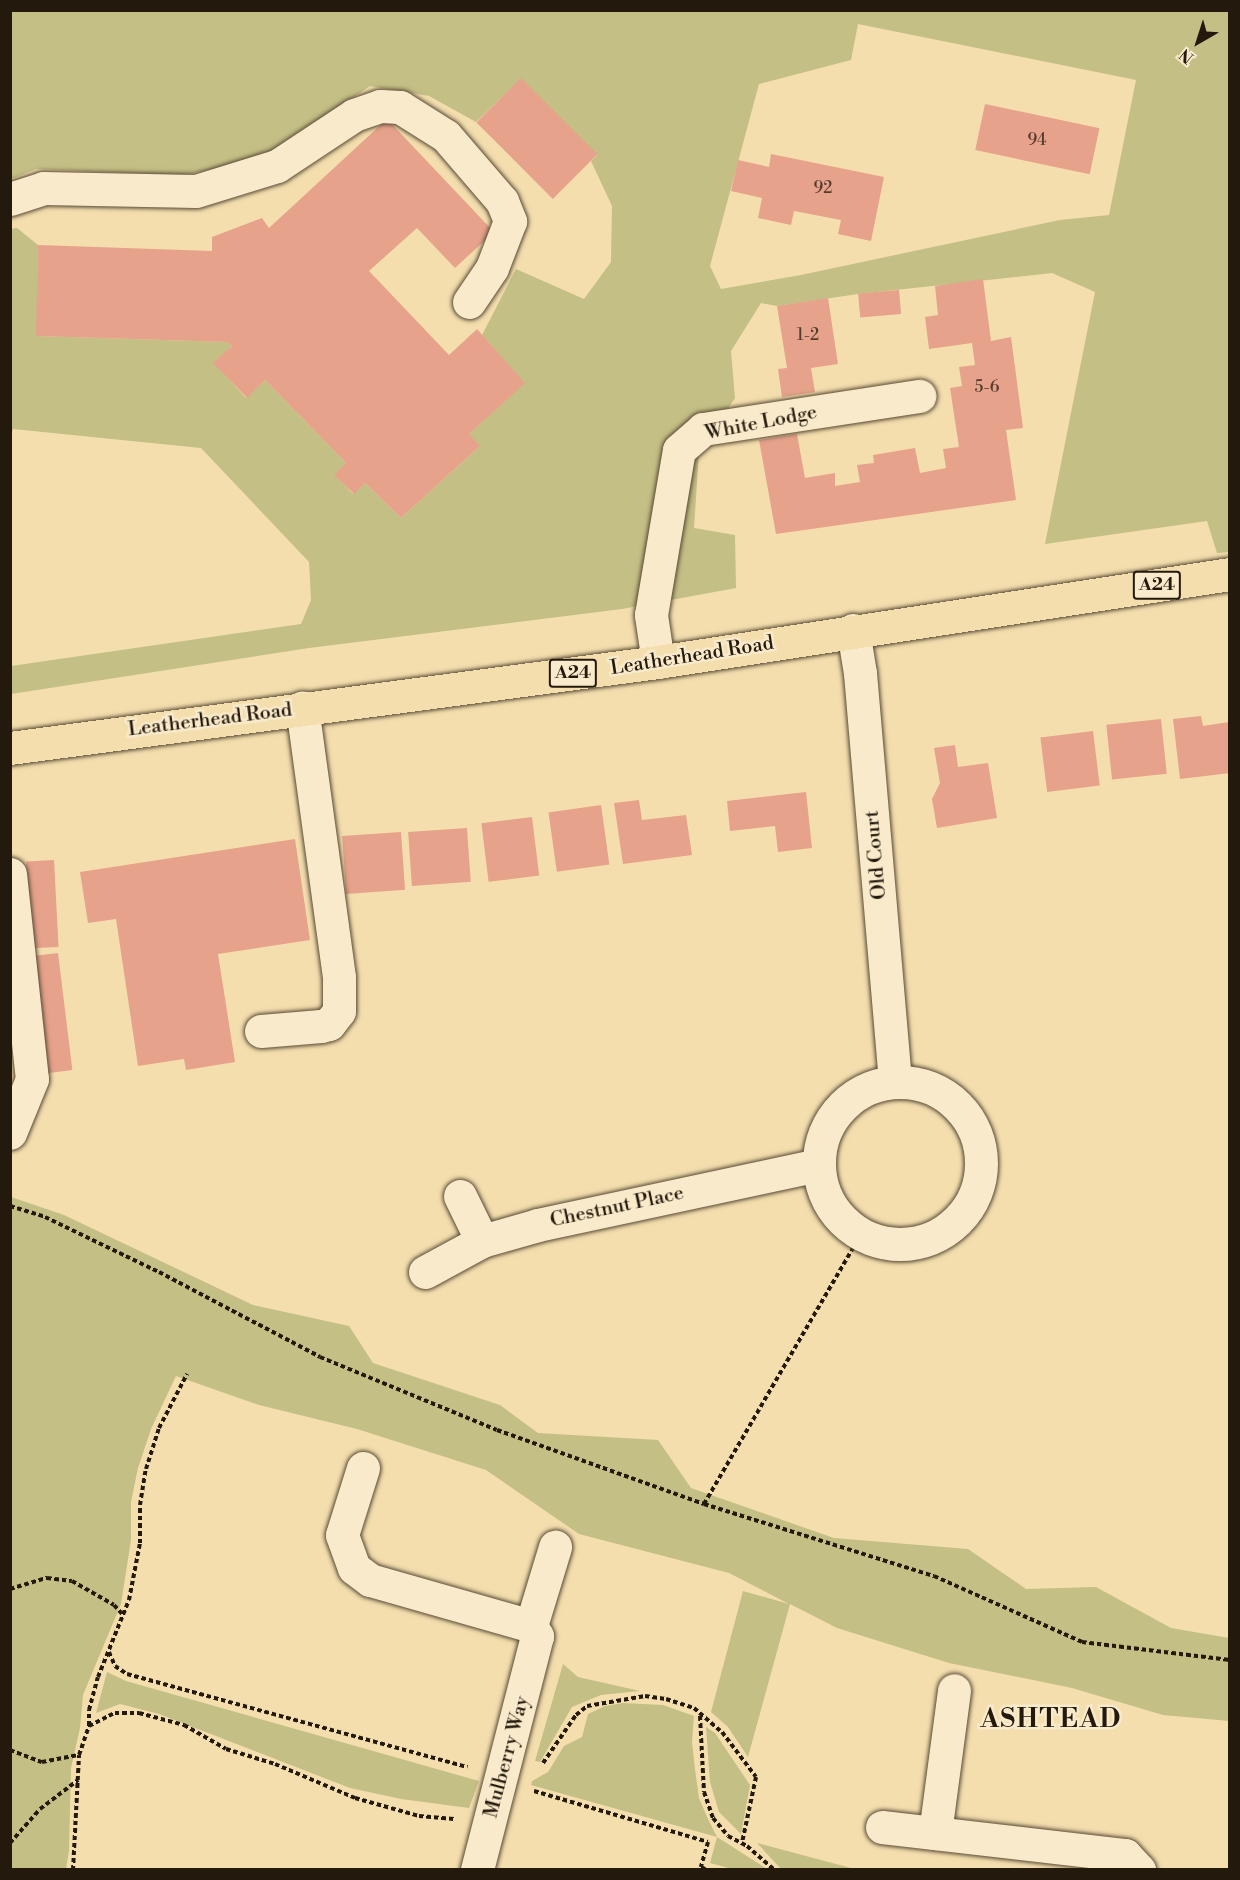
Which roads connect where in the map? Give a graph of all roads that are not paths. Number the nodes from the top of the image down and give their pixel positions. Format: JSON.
{"nodes":[{"id":1,"x":10,"y":199,"type":"edge"},
{"id":2,"x":469,"y":302,"type":"dead end"},
{"id":3,"x":920,"y":396,"type":"dead end"},
{"id":4,"x":1230,"y":574,"type":"edge"},
{"id":5,"x":853,"y":630,"type":"junction"},
{"id":6,"x":658,"y":662,"type":"junction"},
{"id":7,"x":302,"y":708,"type":"junction"},
{"id":8,"x":10,"y":748,"type":"edge"},
{"id":9,"x":10,"y":874,"type":"edge"},
{"id":10,"x":18,"y":1026,"type":"edge"},
{"id":11,"x":261,"y":1031,"type":"dead end"},
{"id":12,"x":895,"y":1080,"type":"junction"},
{"id":13,"x":10,"y":1133,"type":"edge"},
{"id":14,"x":817,"y":1165,"type":"junction"},
{"id":15,"x":460,"y":1196,"type":"dead end"},
{"id":16,"x":482,"y":1241,"type":"junction"},
{"id":17,"x":425,"y":1272,"type":"dead end"},
{"id":18,"x":363,"y":1468,"type":"dead end"},
{"id":19,"x":555,"y":1547,"type":"dead end"},
{"id":20,"x":534,"y":1635,"type":"junction"},
{"id":21,"x":954,"y":1690,"type":"dead end"},
{"id":22,"x":882,"y":1827,"type":"dead end"},
{"id":23,"x":935,"y":1833,"type":"junction"},
{"id":24,"x":477,"y":1869,"type":"edge"},
{"id":25,"x":1139,"y":1869,"type":"edge"}],
"edges":[{"from":1,"to":2,"type":"street"},
{"from":3,"to":6,"type":"street","name":"White Lodge"},
{"from":4,"to":5,"type":"highway","name":"Leatherhead Road","number":"A24"},
{"from":5,"to":6,"type":"highway","name":"Leatherhead Road","number":"A24"},
{"from":5,"to":12,"type":"street","name":"Old Court"},
{"from":6,"to":7,"type":"highway","name":"Leatherhead Road","number":"A24"},
{"from":7,"to":8,"type":"highway","name":"Leatherhead Road","number":"A24"},
{"from":7,"to":11,"type":"street"},
{"from":9,"to":10,"type":"street"},
{"from":10,"to":13,"type":"street"},
{"from":12,"to":14,"type":"street"},
{"from":12,"to":14,"type":"street"},
{"from":14,"to":16,"type":"street","name":"Chestnut Place"},
{"from":15,"to":16,"type":"street"},
{"from":16,"to":17,"type":"street","name":"Chestnut Place"},
{"from":18,"to":20,"type":"street"},
{"from":19,"to":20,"type":"street","name":"Mulberry Way"},
{"from":20,"to":24,"type":"street","name":"Mulberry Way"},
{"from":21,"to":23,"type":"street"},
{"from":22,"to":23,"type":"street"},
{"from":23,"to":25,"type":"street"}]}
